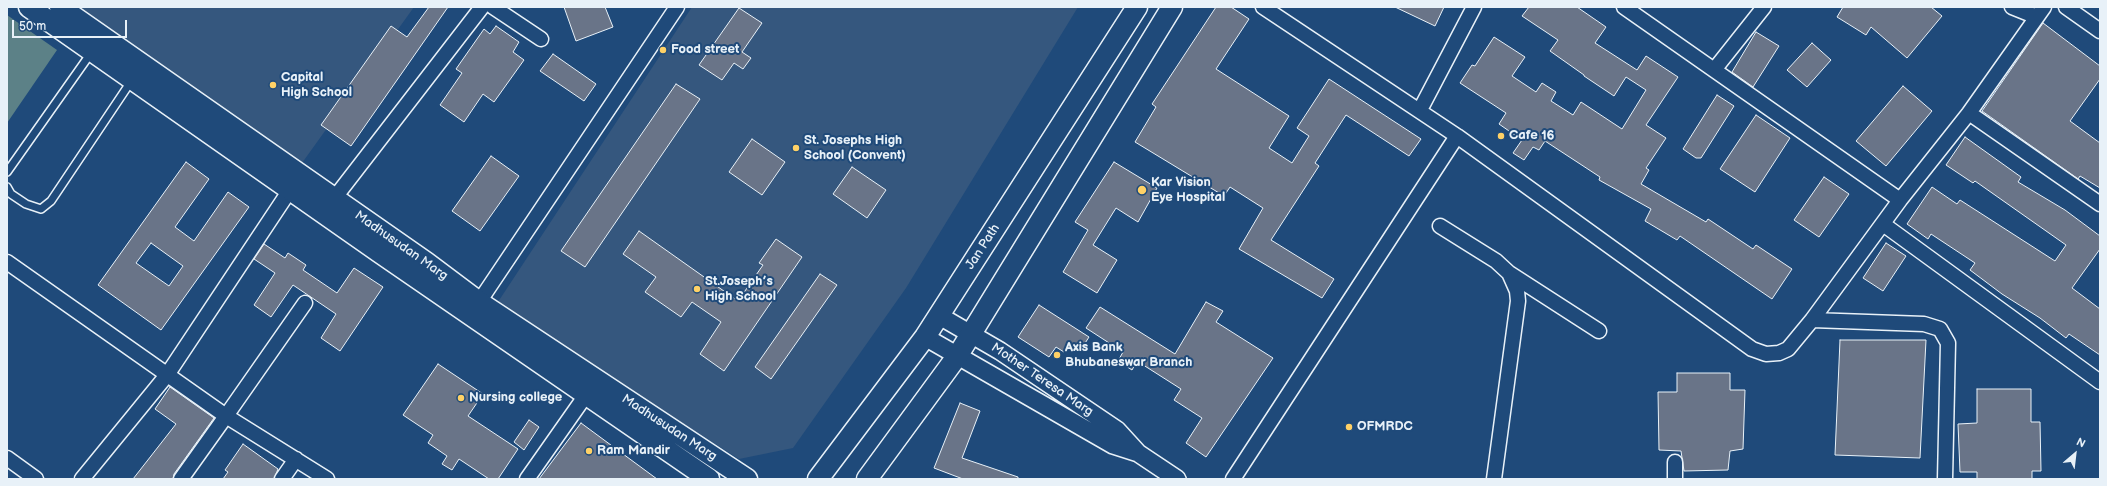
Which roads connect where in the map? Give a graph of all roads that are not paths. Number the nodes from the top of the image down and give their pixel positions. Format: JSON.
{"nodes":[{"id":1,"x":29,"y":7,"type":"edge"},
{"id":2,"x":60,"y":7,"type":"edge"},
{"id":3,"x":482,"y":7,"type":"edge"},
{"id":4,"x":493,"y":7,"type":"edge"},
{"id":5,"x":677,"y":7,"type":"edge"},
{"id":6,"x":1137,"y":7,"type":"edge"},
{"id":7,"x":1172,"y":7,"type":"edge"},
{"id":8,"x":1262,"y":7,"type":"edge"},
{"id":9,"x":1474,"y":7,"type":"edge"},
{"id":10,"x":1624,"y":7,"type":"edge"},
{"id":11,"x":1764,"y":7,"type":"edge"},
{"id":12,"x":2012,"y":7,"type":"edge"},
{"id":13,"x":2066,"y":7,"type":"edge"},
{"id":14,"x":2041,"y":12,"type":"edge"},
{"id":15,"x":2100,"y":31,"type":"edge"},
{"id":16,"x":541,"y":39,"type":"dead end"},
{"id":17,"x":97,"y":44,"type":"junction"},
{"id":18,"x":1714,"y":70,"type":"junction"},
{"id":19,"x":138,"y":72,"type":"junction"},
{"id":20,"x":1420,"y":110,"type":"junction"},
{"id":21,"x":1969,"y":113,"type":"junction"},
{"id":22,"x":1457,"y":136,"type":"junction"},
{"id":23,"x":7,"y":172,"type":"edge"},
{"id":24,"x":7,"y":187,"type":"edge"},
{"id":25,"x":290,"y":190,"type":"junction"},
{"id":26,"x":333,"y":200,"type":"junction"},
{"id":27,"x":1900,"y":200,"type":"junction"},
{"id":28,"x":2100,"y":204,"type":"edge"},
{"id":29,"x":1883,"y":224,"type":"junction"},
{"id":30,"x":1440,"y":226,"type":"dead end"},
{"id":31,"x":7,"y":262,"type":"edge"},
{"id":32,"x":1509,"y":273,"type":"junction"},
{"id":33,"x":480,"y":302,"type":"junction"},
{"id":34,"x":305,"y":304,"type":"dead end"},
{"id":35,"x":938,"y":315,"type":"junction"},
{"id":36,"x":1812,"y":320,"type":"junction"},
{"id":37,"x":1599,"y":331,"type":"dead end"},
{"id":38,"x":971,"y":334,"type":"junction"},
{"id":39,"x":925,"y":337,"type":"junction"},
{"id":40,"x":958,"y":355,"type":"junction"},
{"id":41,"x":167,"y":375,"type":"junction"},
{"id":42,"x":2100,"y":382,"type":"edge"},
{"id":43,"x":586,"y":395,"type":"junction"},
{"id":44,"x":226,"y":416,"type":"junction"},
{"id":45,"x":1138,"y":453,"type":"junction"},
{"id":46,"x":7,"y":458,"type":"edge"},
{"id":47,"x":296,"y":459,"type":"junction"},
{"id":48,"x":1675,"y":462,"type":"dead end"},
{"id":49,"x":36,"y":479,"type":"edge"},
{"id":50,"x":82,"y":479,"type":"edge"},
{"id":51,"x":181,"y":479,"type":"edge"},
{"id":52,"x":282,"y":479,"type":"edge"},
{"id":53,"x":327,"y":479,"type":"edge"},
{"id":54,"x":527,"y":479,"type":"edge"},
{"id":55,"x":709,"y":479,"type":"edge"},
{"id":56,"x":747,"y":479,"type":"edge"},
{"id":57,"x":818,"y":479,"type":"edge"},
{"id":58,"x":867,"y":479,"type":"edge"},
{"id":59,"x":1177,"y":479,"type":"edge"},
{"id":60,"x":1234,"y":479,"type":"edge"},
{"id":61,"x":1494,"y":479,"type":"edge"},
{"id":62,"x":1675,"y":479,"type":"edge"},
{"id":63,"x":1945,"y":479,"type":"edge"}],
"edges":[{"from":1,"to":17,"type":"main road","name":"Madhusudan Marg"},
{"from":2,"to":17,"type":"main road","name":"Madhusudan Marg"},
{"from":3,"to":26,"type":"street"},
{"from":4,"to":16,"type":"street"},
{"from":5,"to":33,"type":"street"},
{"from":6,"to":35,"type":"main road","name":"Jan Path"},
{"from":7,"to":38,"type":"main road"},
{"from":8,"to":20,"type":"street"},
{"from":9,"to":20,"type":"street"},
{"from":10,"to":18,"type":"street"},
{"from":11,"to":18,"type":"street"},
{"from":12,"to":14,"type":"street"},
{"from":13,"to":15,"type":"street"},
{"from":14,"to":21,"type":"street"},
{"from":17,"to":19,"type":"main road","name":"Madhusudan Marg"},
{"from":17,"to":23,"type":"lane"},
{"from":18,"to":27,"type":"street"},
{"from":19,"to":24,"type":"lane"},
{"from":19,"to":25,"type":"main road","name":"Madhusudan Marg"},
{"from":19,"to":26,"type":"main road","name":"Madhusudan Marg"},
{"from":20,"to":22,"type":"street"},
{"from":21,"to":27,"type":"street"},
{"from":21,"to":28,"type":"street"},
{"from":22,"to":36,"type":"street"},
{"from":22,"to":60,"type":"street"},
{"from":25,"to":41,"type":"street"},
{"from":25,"to":43,"type":"main road","name":"Madhusudan Marg"},
{"from":26,"to":33,"type":"main road","name":"Madhusudan Marg"},
{"from":27,"to":29,"type":"street"},
{"from":29,"to":36,"type":"street"},
{"from":29,"to":42,"type":"street"},
{"from":30,"to":32,"type":"street"},
{"from":31,"to":41,"type":"street"},
{"from":32,"to":37,"type":"street"},
{"from":32,"to":61,"type":"street"},
{"from":33,"to":56,"type":"main road","name":"Madhusudan Marg"},
{"from":34,"to":44,"type":"street"},
{"from":35,"to":38,"type":"street","name":"Mother Teresa Marg"},
{"from":35,"to":39,"type":"main road","name":"Jan Path"},
{"from":36,"to":63,"type":"street"},
{"from":38,"to":40,"type":"main road"},
{"from":38,"to":45,"type":"street","name":"Mother Teresa Marg"},
{"from":39,"to":40,"type":"street","name":"Mother Teresa Marg"},
{"from":39,"to":57,"type":"main road","name":"Jan Path"},
{"from":40,"to":45,"type":"street","name":"Mother Teresa Marg"},
{"from":40,"to":58,"type":"main road"},
{"from":41,"to":44,"type":"street"},
{"from":41,"to":50,"type":"street"},
{"from":43,"to":54,"type":"street"},
{"from":43,"to":55,"type":"main road","name":"Madhusudan Marg"},
{"from":44,"to":47,"type":"street"},
{"from":44,"to":51,"type":"street"},
{"from":45,"to":59,"type":"street","name":"Mother Teresa Marg"},
{"from":46,"to":49,"type":"street"},
{"from":47,"to":52,"type":"street"},
{"from":47,"to":53,"type":"street"},
{"from":48,"to":62,"type":"street"}]}
